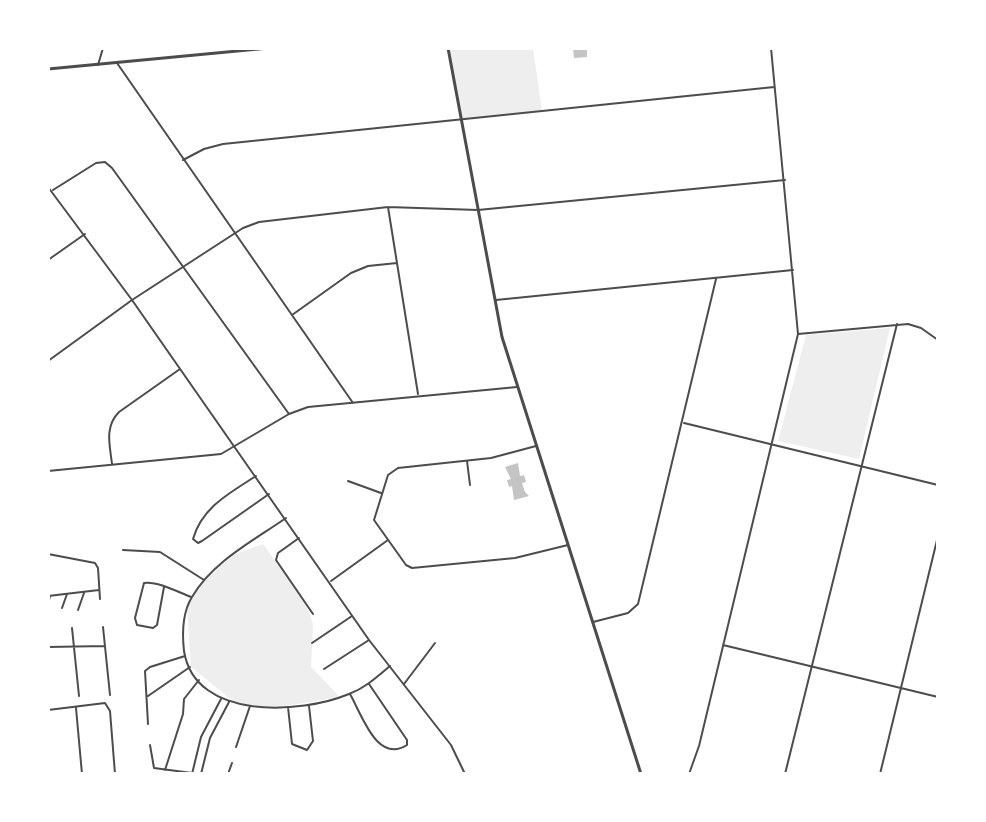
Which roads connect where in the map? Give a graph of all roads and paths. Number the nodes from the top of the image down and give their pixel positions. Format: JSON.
{"nodes":[{"id":1,"x":103,"y":48,"type":"edge"},
{"id":2,"x":199,"y":48,"type":"edge"},
{"id":3,"x":269,"y":48,"type":"edge"},
{"id":4,"x":448,"y":48,"type":"edge"},
{"id":5,"x":771,"y":48,"type":"edge"},
{"id":6,"x":196,"y":56,"type":"junction"},
{"id":7,"x":117,"y":63,"type":"junction"},
{"id":8,"x":98,"y":65,"type":"junction"},
{"id":9,"x":48,"y":69,"type":"edge"},
{"id":10,"x":775,"y":87,"type":"junction"},
{"id":11,"x":461,"y":119,"type":"junction"},
{"id":12,"x":183,"y":160,"type":"junction"},
{"id":13,"x":784,"y":180,"type":"junction"},
{"id":14,"x":48,"y":187,"type":"edge"},
{"id":15,"x":53,"y":190,"type":"junction"},
{"id":16,"x":388,"y":207,"type":"junction"},
{"id":17,"x":478,"y":210,"type":"junction"},
{"id":18,"x":85,"y":234,"type":"junction"},
{"id":19,"x":234,"y":234,"type":"junction"},
{"id":20,"x":48,"y":260,"type":"edge"},
{"id":21,"x":398,"y":263,"type":"junction"},
{"id":22,"x":183,"y":267,"type":"junction"},
{"id":23,"x":793,"y":270,"type":"junction"},
{"id":24,"x":716,"y":279,"type":"junction"},
{"id":25,"x":132,"y":300,"type":"junction"},
{"id":26,"x":496,"y":300,"type":"junction"},
{"id":27,"x":292,"y":315,"type":"junction"},
{"id":28,"x":897,"y":324,"type":"junction"},
{"id":29,"x":798,"y":334,"type":"junction"},
{"id":30,"x":938,"y":340,"type":"edge"},
{"id":31,"x":48,"y":361,"type":"edge"},
{"id":32,"x":180,"y":369,"type":"junction"},
{"id":33,"x":517,"y":387,"type":"junction"},
{"id":34,"x":418,"y":396,"type":"junction"},
{"id":35,"x":353,"y":403,"type":"junction"},
{"id":36,"x":289,"y":414,"type":"junction"},
{"id":37,"x":683,"y":422,"type":"junction"},
{"id":38,"x":772,"y":445,"type":"junction"},
{"id":39,"x":536,"y":446,"type":"junction"},
{"id":40,"x":235,"y":447,"type":"junction"},
{"id":41,"x":467,"y":461,"type":"junction"},
{"id":42,"x":112,"y":464,"type":"junction"},
{"id":43,"x":860,"y":467,"type":"junction"},
{"id":44,"x":48,"y":471,"type":"edge"},
{"id":45,"x":256,"y":476,"type":"junction"},
{"id":46,"x":348,"y":481,"type":"dead end"},
{"id":47,"x":470,"y":485,"type":"dead end"},
{"id":48,"x":938,"y":485,"type":"edge"},
{"id":49,"x":381,"y":493,"type":"junction"},
{"id":50,"x":269,"y":494,"type":"junction"},
{"id":51,"x":286,"y":518,"type":"junction"},
{"id":52,"x":938,"y":536,"type":"edge"},
{"id":53,"x":299,"y":538,"type":"junction"},
{"id":54,"x":388,"y":540,"type":"junction"},
{"id":55,"x":569,"y":545,"type":"junction"},
{"id":56,"x":123,"y":550,"type":"dead end"},
{"id":57,"x":48,"y":554,"type":"edge"},
{"id":58,"x":204,"y":580,"type":"junction"},
{"id":59,"x":331,"y":581,"type":"junction"},
{"id":60,"x":164,"y":587,"type":"junction"},
{"id":61,"x":99,"y":590,"type":"junction"},
{"id":62,"x":84,"y":592,"type":"junction"},
{"id":63,"x":67,"y":594,"type":"junction"},
{"id":64,"x":49,"y":596,"type":"edge"},
{"id":65,"x":191,"y":597,"type":"junction"},
{"id":66,"x":100,"y":599,"type":"dead end"},
{"id":67,"x":48,"y":604,"type":"edge"},
{"id":68,"x":62,"y":608,"type":"dead end"},
{"id":69,"x":78,"y":610,"type":"dead end"},
{"id":70,"x":313,"y":614,"type":"dead end"},
{"id":71,"x":354,"y":615,"type":"junction"},
{"id":72,"x":593,"y":622,"type":"junction"},
{"id":73,"x":103,"y":627,"type":"dead end"},
{"id":74,"x":72,"y":628,"type":"dead end"},
{"id":75,"x":369,"y":640,"type":"junction"},
{"id":76,"x":312,"y":643,"type":"dead end"},
{"id":77,"x":435,"y":643,"type":"dead end"},
{"id":78,"x":73,"y":645,"type":"junction"},
{"id":79,"x":723,"y":645,"type":"junction"},
{"id":80,"x":105,"y":646,"type":"junction"},
{"id":81,"x":48,"y":647,"type":"edge"},
{"id":82,"x":185,"y":656,"type":"junction"},
{"id":83,"x":606,"y":664,"type":"junction"},
{"id":84,"x":600,"y":665,"type":"dead end"},
{"id":85,"x":390,"y":666,"type":"junction"},
{"id":86,"x":811,"y":666,"type":"junction"},
{"id":87,"x":190,"y":667,"type":"junction"},
{"id":88,"x":324,"y":669,"type":"dead end"},
{"id":89,"x":200,"y":680,"type":"junction"},
{"id":90,"x":369,"y":684,"type":"junction"},
{"id":91,"x":404,"y":684,"type":"junction"},
{"id":92,"x":901,"y":688,"type":"junction"},
{"id":93,"x":350,"y":694,"type":"junction"},
{"id":94,"x":110,"y":695,"type":"dead end"},
{"id":95,"x":79,"y":696,"type":"dead end"},
{"id":96,"x":148,"y":696,"type":"junction"},
{"id":97,"x":938,"y":697,"type":"edge"},
{"id":98,"x":221,"y":699,"type":"junction"},
{"id":99,"x":229,"y":702,"type":"junction"},
{"id":100,"x":250,"y":706,"type":"junction"},
{"id":101,"x":309,"y":706,"type":"junction"},
{"id":102,"x":76,"y":707,"type":"junction"},
{"id":103,"x":288,"y":707,"type":"junction"},
{"id":104,"x":48,"y":710,"type":"edge"},
{"id":105,"x":148,"y":724,"type":"dead end"},
{"id":106,"x":150,"y":745,"type":"dead end"},
{"id":107,"x":236,"y":747,"type":"dead end"},
{"id":108,"x":232,"y":762,"type":"dead end"},
{"id":109,"x":165,"y":770,"type":"junction"},
{"id":110,"x":192,"y":773,"type":"edge"},
{"id":111,"x":82,"y":774,"type":"edge"},
{"id":112,"x":115,"y":774,"type":"edge"},
{"id":113,"x":201,"y":774,"type":"edge"},
{"id":114,"x":228,"y":774,"type":"edge"},
{"id":115,"x":465,"y":774,"type":"edge"},
{"id":116,"x":641,"y":774,"type":"edge"},
{"id":117,"x":689,"y":774,"type":"edge"},
{"id":118,"x":785,"y":774,"type":"edge"},
{"id":119,"x":880,"y":774,"type":"edge"}],
"edges":[{"from":1,"to":8,"type":"street"},
{"from":2,"to":6,"type":"street"},
{"from":3,"to":6,"type":"street"},
{"from":4,"to":11,"type":"street"},
{"from":5,"to":10,"type":"street"},
{"from":6,"to":7,"type":"street"},
{"from":7,"to":8,"type":"street"},
{"from":7,"to":12,"type":"street"},
{"from":8,"to":9,"type":"street"},
{"from":10,"to":11,"type":"street"},
{"from":10,"to":13,"type":"street"},
{"from":11,"to":12,"type":"street"},
{"from":11,"to":17,"type":"street"},
{"from":12,"to":19,"type":"street"},
{"from":13,"to":17,"type":"street"},
{"from":13,"to":23,"type":"street"},
{"from":14,"to":15,"type":"street"},
{"from":15,"to":18,"type":"street"},
{"from":15,"to":22,"type":"street"},
{"from":16,"to":17,"type":"street"},
{"from":16,"to":19,"type":"street"},
{"from":16,"to":21,"type":"street"},
{"from":17,"to":26,"type":"street"},
{"from":18,"to":20,"type":"street"},
{"from":18,"to":25,"type":"street"},
{"from":19,"to":22,"type":"street"},
{"from":19,"to":27,"type":"street"},
{"from":21,"to":27,"type":"street"},
{"from":21,"to":34,"type":"street"},
{"from":22,"to":25,"type":"street"},
{"from":22,"to":36,"type":"street"},
{"from":23,"to":24,"type":"street"},
{"from":23,"to":29,"type":"street"},
{"from":24,"to":26,"type":"street"},
{"from":24,"to":37,"type":"street"},
{"from":25,"to":31,"type":"street"},
{"from":25,"to":32,"type":"street"},
{"from":26,"to":33,"type":"street"},
{"from":27,"to":35,"type":"street"},
{"from":28,"to":29,"type":"street"},
{"from":28,"to":30,"type":"street"},
{"from":28,"to":43,"type":"street"},
{"from":29,"to":38,"type":"street"},
{"from":32,"to":40,"type":"street"},
{"from":32,"to":42,"type":"street"},
{"from":33,"to":34,"type":"street"},
{"from":33,"to":39,"type":"street"},
{"from":34,"to":35,"type":"street"},
{"from":35,"to":36,"type":"street"},
{"from":36,"to":40,"type":"street"},
{"from":37,"to":38,"type":"street"},
{"from":37,"to":72,"type":"street"},
{"from":38,"to":43,"type":"street"},
{"from":38,"to":79,"type":"street"},
{"from":39,"to":41,"type":"street"},
{"from":39,"to":55,"type":"street"},
{"from":40,"to":42,"type":"street"},
{"from":40,"to":45,"type":"street"},
{"from":41,"to":47,"type":"street"},
{"from":41,"to":49,"type":"street"},
{"from":42,"to":44,"type":"street"},
{"from":43,"to":48,"type":"street"},
{"from":43,"to":86,"type":"street"},
{"from":45,"to":50,"type":"street"},
{"from":45,"to":50,"type":"street"},
{"from":46,"to":49,"type":"street"},
{"from":49,"to":54,"type":"street"},
{"from":50,"to":51,"type":"street"},
{"from":51,"to":53,"type":"street"},
{"from":51,"to":58,"type":"street"},
{"from":52,"to":92,"type":"street"},
{"from":53,"to":59,"type":"street"},
{"from":53,"to":70,"type":"street"},
{"from":54,"to":55,"type":"street"},
{"from":54,"to":59,"type":"street"},
{"from":55,"to":72,"type":"street"},
{"from":56,"to":58,"type":"street"},
{"from":57,"to":61,"type":"street"},
{"from":58,"to":65,"type":"street"},
{"from":59,"to":71,"type":"street"},
{"from":60,"to":60,"type":"street"},
{"from":60,"to":65,"type":"street"},
{"from":61,"to":62,"type":"street"},
{"from":61,"to":66,"type":"street"},
{"from":62,"to":63,"type":"street"},
{"from":62,"to":69,"type":"street"},
{"from":63,"to":64,"type":"street"},
{"from":63,"to":68,"type":"street"},
{"from":64,"to":67,"type":"street"},
{"from":65,"to":82,"type":"street"},
{"from":71,"to":75,"type":"street"},
{"from":71,"to":76,"type":"street"},
{"from":72,"to":83,"type":"street"},
{"from":73,"to":80,"type":"street"},
{"from":74,"to":78,"type":"street"},
{"from":75,"to":85,"type":"street"},
{"from":75,"to":88,"type":"street"},
{"from":77,"to":91,"type":"street"},
{"from":78,"to":80,"type":"street"},
{"from":78,"to":81,"type":"street"},
{"from":78,"to":95,"type":"street"},
{"from":79,"to":86,"type":"street"},
{"from":79,"to":117,"type":"street"},
{"from":80,"to":94,"type":"street"},
{"from":82,"to":87,"type":"street"},
{"from":82,"to":96,"type":"street"},
{"from":83,"to":84,"type":"street"},
{"from":83,"to":116,"type":"street"},
{"from":85,"to":90,"type":"street"},
{"from":85,"to":91,"type":"street"},
{"from":86,"to":92,"type":"street"},
{"from":86,"to":118,"type":"street"},
{"from":87,"to":89,"type":"street"},
{"from":87,"to":96,"type":"street"},
{"from":89,"to":98,"type":"street"},
{"from":89,"to":109,"type":"street"},
{"from":90,"to":93,"type":"street"},
{"from":90,"to":93,"type":"street"},
{"from":91,"to":115,"type":"street"},
{"from":92,"to":97,"type":"street"},
{"from":92,"to":119,"type":"street"},
{"from":93,"to":101,"type":"street"},
{"from":96,"to":105,"type":"street"},
{"from":98,"to":99,"type":"street"},
{"from":98,"to":110,"type":"street"},
{"from":99,"to":100,"type":"street"},
{"from":99,"to":113,"type":"street"},
{"from":100,"to":103,"type":"street"},
{"from":100,"to":107,"type":"street"},
{"from":101,"to":103,"type":"street"},
{"from":101,"to":103,"type":"street"},
{"from":102,"to":104,"type":"street"},
{"from":102,"to":111,"type":"street"},
{"from":102,"to":112,"type":"street"},
{"from":106,"to":109,"type":"street"},
{"from":108,"to":114,"type":"street"},
{"from":109,"to":110,"type":"street"}]}
